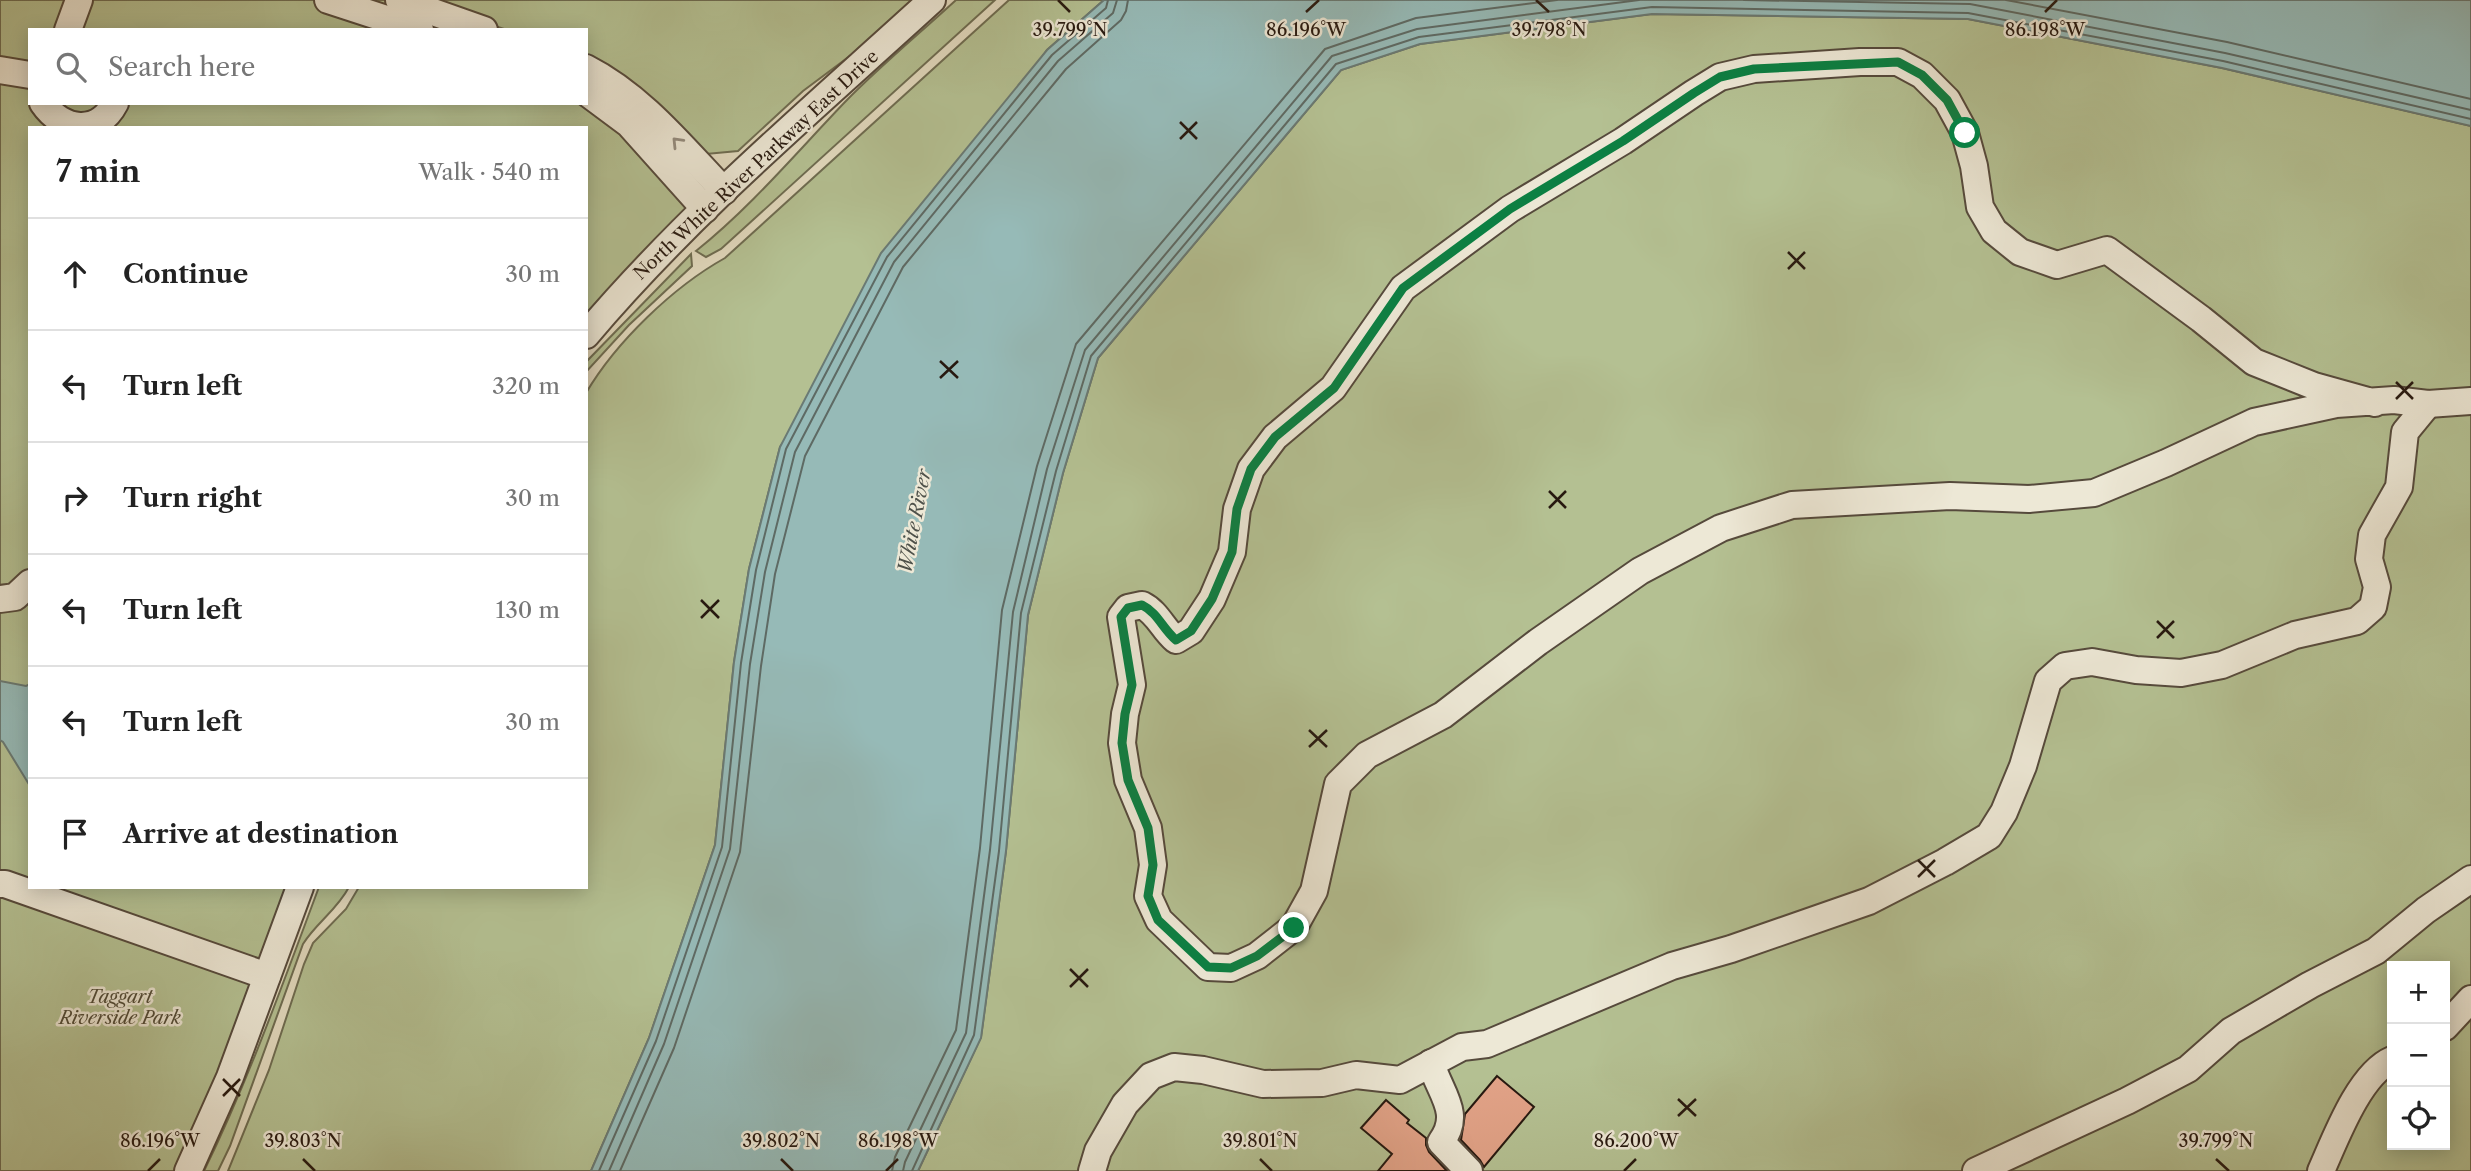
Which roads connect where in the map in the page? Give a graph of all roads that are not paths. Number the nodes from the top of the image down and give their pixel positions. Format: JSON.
{"nodes":[{"id":1,"x":79,"y":0,"type":"edge"},
{"id":2,"x":328,"y":0,"type":"edge"},
{"id":3,"x":399,"y":0,"type":"edge"},
{"id":4,"x":932,"y":0,"type":"edge"},
{"id":5,"x":69,"y":28,"type":"edge"},
{"id":6,"x":414,"y":28,"type":"edge"},
{"id":7,"x":478,"y":28,"type":"edge"},
{"id":8,"x":588,"y":69,"type":"edge"},
{"id":9,"x":0,"y":70,"type":"edge"},
{"id":10,"x":28,"y":75,"type":"edge"},
{"id":11,"x":588,"y":93,"type":"edge"},
{"id":12,"x":44,"y":105,"type":"edge"},
{"id":13,"x":113,"y":105,"type":"edge"},
{"id":14,"x":76,"y":126,"type":"edge"},
{"id":15,"x":76,"y":126,"type":"edge"},
{"id":16,"x":714,"y":200,"type":"junction"},
{"id":17,"x":588,"y":333,"type":"edge"},
{"id":18,"x":2471,"y":401,"type":"edge"},
{"id":19,"x":2375,"y":403,"type":"junction"},
{"id":20,"x":2428,"y":404,"type":"junction"},
{"id":21,"x":28,"y":585,"type":"edge"},
{"id":22,"x":0,"y":599,"type":"edge"},
{"id":23,"x":2471,"y":879,"type":"edge"},
{"id":24,"x":0,"y":884,"type":"edge"},
{"id":25,"x":299,"y":889,"type":"edge"},
{"id":26,"x":267,"y":976,"type":"junction"},
{"id":27,"x":2471,"y":999,"type":"edge"},
{"id":28,"x":2448,"y":1024,"type":"edge"},
{"id":29,"x":2387,"y":1062,"type":"edge"},
{"id":30,"x":1431,"y":1063,"type":"junction"},
{"id":31,"x":1099,"y":1164,"type":"edge"},
{"id":32,"x":188,"y":1171,"type":"edge"},
{"id":33,"x":1469,"y":1171,"type":"edge"},
{"id":34,"x":1976,"y":1171,"type":"edge"},
{"id":35,"x":2321,"y":1171,"type":"edge"}],
"edges":[{"from":1,"to":5,"type":"street"},
{"from":2,"to":6,"type":"street"},
{"from":3,"to":7,"type":"street"},
{"from":4,"to":16,"type":"street","name":"North White River Parkway East Drive"},
{"from":16,"to":8,"type":"street","one_way":true},
{"from":9,"to":10,"type":"street"},
{"from":11,"to":16,"type":"street"},
{"from":12,"to":14,"type":"street"},
{"from":13,"to":15,"type":"street"},
{"from":16,"to":17,"type":"street","name":"North White River Parkway East Drive"},
{"from":18,"to":20,"type":"street"},
{"from":19,"to":19,"type":"street"},
{"from":19,"to":20,"type":"street"},
{"from":20,"to":30,"type":"street"},
{"from":21,"to":22,"type":"street"},
{"from":23,"to":34,"type":"street"},
{"from":24,"to":26,"type":"street"},
{"from":25,"to":26,"type":"street"},
{"from":26,"to":32,"type":"street"},
{"from":27,"to":28,"type":"street"},
{"from":29,"to":35,"type":"street"},
{"from":30,"to":31,"type":"street"},
{"from":30,"to":33,"type":"street"}]}
